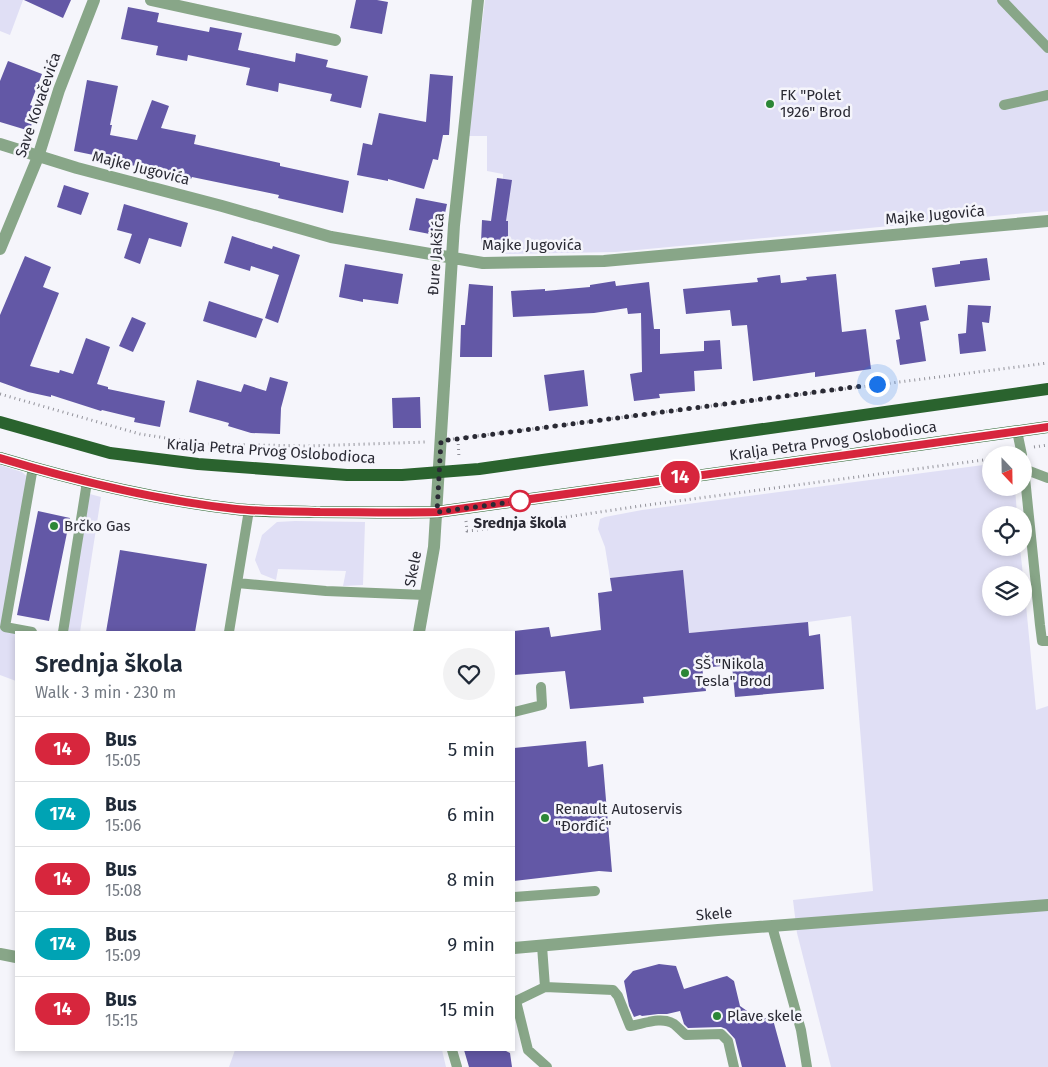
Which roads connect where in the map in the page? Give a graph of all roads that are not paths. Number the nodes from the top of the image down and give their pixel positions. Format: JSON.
{"nodes":[{"id":1,"x":94,"y":0,"type":"edge"},
{"id":2,"x":152,"y":0,"type":"edge"},
{"id":3,"x":478,"y":0,"type":"edge"},
{"id":4,"x":1002,"y":0,"type":"edge"},
{"id":5,"x":335,"y":40,"type":"dead end"},
{"id":6,"x":1048,"y":48,"type":"edge"},
{"id":7,"x":1048,"y":95,"type":"edge"},
{"id":8,"x":1004,"y":105,"type":"dead end"},
{"id":9,"x":0,"y":144,"type":"edge"},
{"id":10,"x":38,"y":157,"type":"junction"},
{"id":11,"x":1048,"y":221,"type":"edge"},
{"id":12,"x":0,"y":248,"type":"edge"},
{"id":13,"x":452,"y":258,"type":"junction"},
{"id":14,"x":1048,"y":389,"type":"edge"},
{"id":15,"x":0,"y":422,"type":"edge"},
{"id":16,"x":1048,"y":427,"type":"edge"},
{"id":17,"x":1017,"y":431,"type":"junction"},
{"id":18,"x":1020,"y":446,"type":"edge"},
{"id":19,"x":0,"y":458,"type":"edge"},
{"id":20,"x":33,"y":468,"type":"junction"},
{"id":21,"x":1032,"y":471,"type":"edge"},
{"id":22,"x":439,"y":472,"type":"junction"},
{"id":23,"x":1048,"y":478,"type":"edge"},
{"id":24,"x":87,"y":482,"type":"junction"},
{"id":25,"x":1027,"y":496,"type":"edge"},
{"id":26,"x":249,"y":510,"type":"junction"},
{"id":27,"x":437,"y":512,"type":"junction"},
{"id":28,"x":237,"y":583,"type":"junction"},
{"id":29,"x":425,"y":594,"type":"junction"},
{"id":30,"x":27,"y":631,"type":"edge"},
{"id":31,"x":63,"y":631,"type":"edge"},
{"id":32,"x":229,"y":631,"type":"edge"},
{"id":33,"x":419,"y":631,"type":"edge"},
{"id":34,"x":1048,"y":641,"type":"edge"},
{"id":35,"x":541,"y":687,"type":"dead end"},
{"id":36,"x":515,"y":712,"type":"edge"},
{"id":37,"x":595,"y":891,"type":"dead end"},
{"id":38,"x":515,"y":897,"type":"edge"},
{"id":39,"x":1048,"y":904,"type":"edge"},
{"id":40,"x":772,"y":926,"type":"junction"},
{"id":41,"x":542,"y":946,"type":"junction"},
{"id":42,"x":515,"y":948,"type":"edge"},
{"id":43,"x":0,"y":954,"type":"edge"},
{"id":44,"x":15,"y":957,"type":"edge"},
{"id":45,"x":545,"y":987,"type":"junction"},
{"id":46,"x":452,"y":1051,"type":"edge"},
{"id":47,"x":457,"y":1067,"type":"edge"},
{"id":48,"x":547,"y":1067,"type":"edge"},
{"id":49,"x":734,"y":1067,"type":"edge"},
{"id":50,"x":807,"y":1067,"type":"edge"}],
"edges":[{"from":1,"to":10,"type":"street","name":"Save Kovačevića"},
{"from":2,"to":5,"type":"street"},
{"from":3,"to":13,"type":"street","name":"Đure Jakšića"},
{"from":4,"to":6,"type":"lane"},
{"from":7,"to":8,"type":"lane"},
{"from":9,"to":10,"type":"street","name":"Majke Jugovića"},
{"from":10,"to":12,"type":"street","name":"Save Kovačevića"},
{"from":10,"to":13,"type":"street","name":"Majke Jugovića"},
{"from":11,"to":13,"type":"street","name":"Majke Jugovića"},
{"from":13,"to":22,"type":"street","name":"Đure Jakšića"},
{"from":14,"to":22,"type":"main road","name":"Kralja Petra Prvog Oslobodioca"},
{"from":15,"to":22,"type":"main road","name":"Kralja Petra Prvog Oslobodioca"},
{"from":16,"to":17,"type":"main road","name":"Kralja Petra Prvog Oslobodioca"},
{"from":17,"to":18,"type":"lane"},
{"from":17,"to":27,"type":"main road","name":"Kralja Petra Prvog Oslobodioca"},
{"from":19,"to":20,"type":"main road","name":"Kralja Petra Prvog Oslobodioca"},
{"from":20,"to":24,"type":"main road","name":"Kralja Petra Prvog Oslobodioca"},
{"from":20,"to":30,"type":"lane"},
{"from":21,"to":23,"type":"lane"},
{"from":22,"to":27,"type":"street","name":"Đure Jakšića"},
{"from":24,"to":26,"type":"main road","name":"Kralja Petra Prvog Oslobodioca"},
{"from":24,"to":31,"type":"lane"},
{"from":25,"to":34,"type":"lane"},
{"from":26,"to":27,"type":"main road","name":"Kralja Petra Prvog Oslobodioca"},
{"from":26,"to":28,"type":"lane"},
{"from":27,"to":29,"type":"street","name":"Skele"},
{"from":28,"to":29,"type":"lane"},
{"from":28,"to":32,"type":"lane"},
{"from":29,"to":33,"type":"street","name":"Skele"},
{"from":35,"to":36,"type":"lane"},
{"from":37,"to":38,"type":"lane"},
{"from":39,"to":40,"type":"street","name":"Skele"},
{"from":40,"to":41,"type":"street","name":"Skele"},
{"from":40,"to":50,"type":"lane"},
{"from":41,"to":42,"type":"street","name":"Skele"},
{"from":41,"to":45,"type":"lane"},
{"from":43,"to":44,"type":"street"},
{"from":45,"to":48,"type":"lane"},
{"from":45,"to":49,"type":"lane"},
{"from":46,"to":47,"type":"lane"}]}
